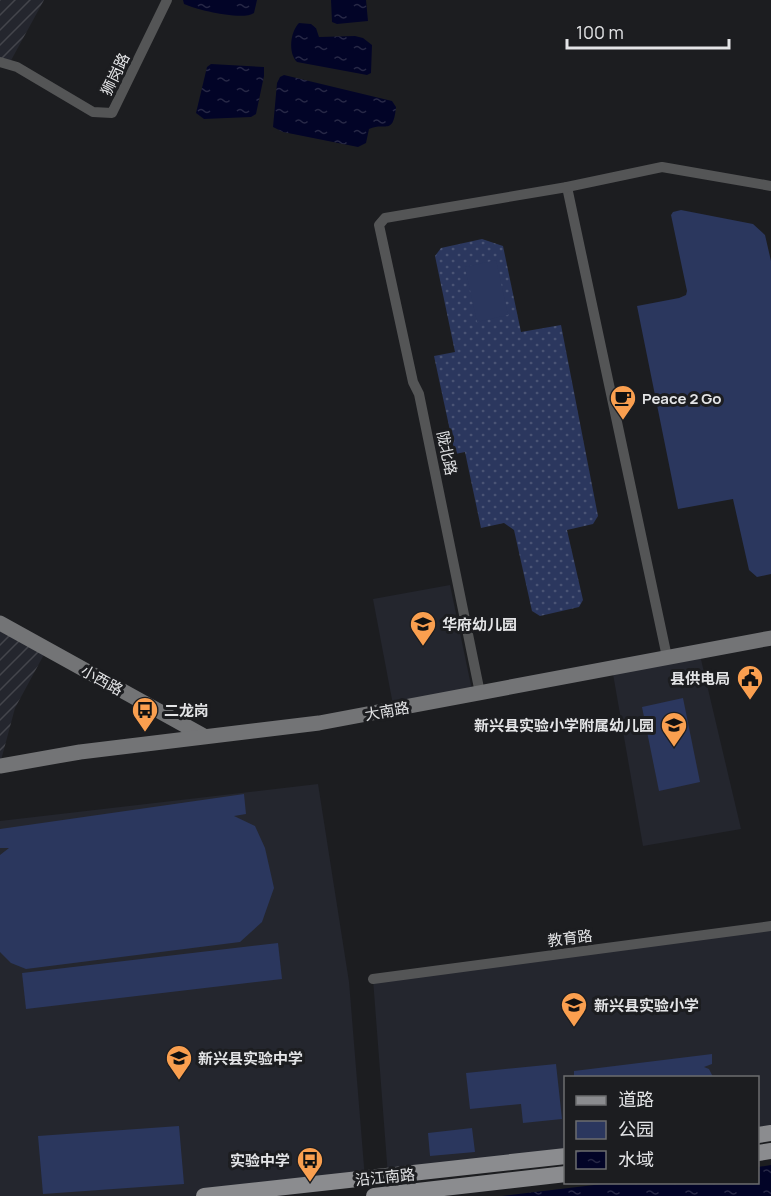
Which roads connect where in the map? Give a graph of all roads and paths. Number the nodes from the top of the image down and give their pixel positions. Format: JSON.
{"nodes":[{"id":1,"x":168,"y":0,"type":"edge"},
{"id":2,"x":0,"y":62,"type":"edge"},
{"id":3,"x":771,"y":186,"type":"edge"},
{"id":4,"x":567,"y":187,"type":"junction"},
{"id":5,"x":0,"y":623,"type":"edge"},
{"id":6,"x":771,"y":638,"type":"edge"},
{"id":7,"x":667,"y":657,"type":"junction"},
{"id":8,"x":480,"y":693,"type":"junction"},
{"id":9,"x":204,"y":736,"type":"junction"},
{"id":10,"x":0,"y":766,"type":"edge"},
{"id":11,"x":771,"y":926,"type":"edge"},
{"id":12,"x":373,"y":979,"type":"dead end"},
{"id":13,"x":564,"y":1156,"type":"edge"},
{"id":14,"x":564,"y":1174,"type":"edge"},
{"id":15,"x":204,"y":1196,"type":"edge"},
{"id":16,"x":374,"y":1196,"type":"edge"}],
"edges":[{"from":1,"to":2,"type":"street","name":"狮岗路"},
{"from":3,"to":4,"type":"street"},
{"from":4,"to":7,"type":"street"},
{"from":4,"to":8,"type":"street","name":"陇北路"},
{"from":5,"to":9,"type":"street","name":"小西路"},
{"from":6,"to":7,"type":"street","name":"大南路"},
{"from":7,"to":8,"type":"street","name":"大南路"},
{"from":8,"to":9,"type":"street","name":"大南路"},
{"from":9,"to":10,"type":"street","name":"大南路"},
{"from":11,"to":12,"type":"street","name":"教育路"},
{"from":13,"to":15,"type":"main road","name":"沿江南路"},
{"from":14,"to":16,"type":"main road","name":"沿江南路"}]}
